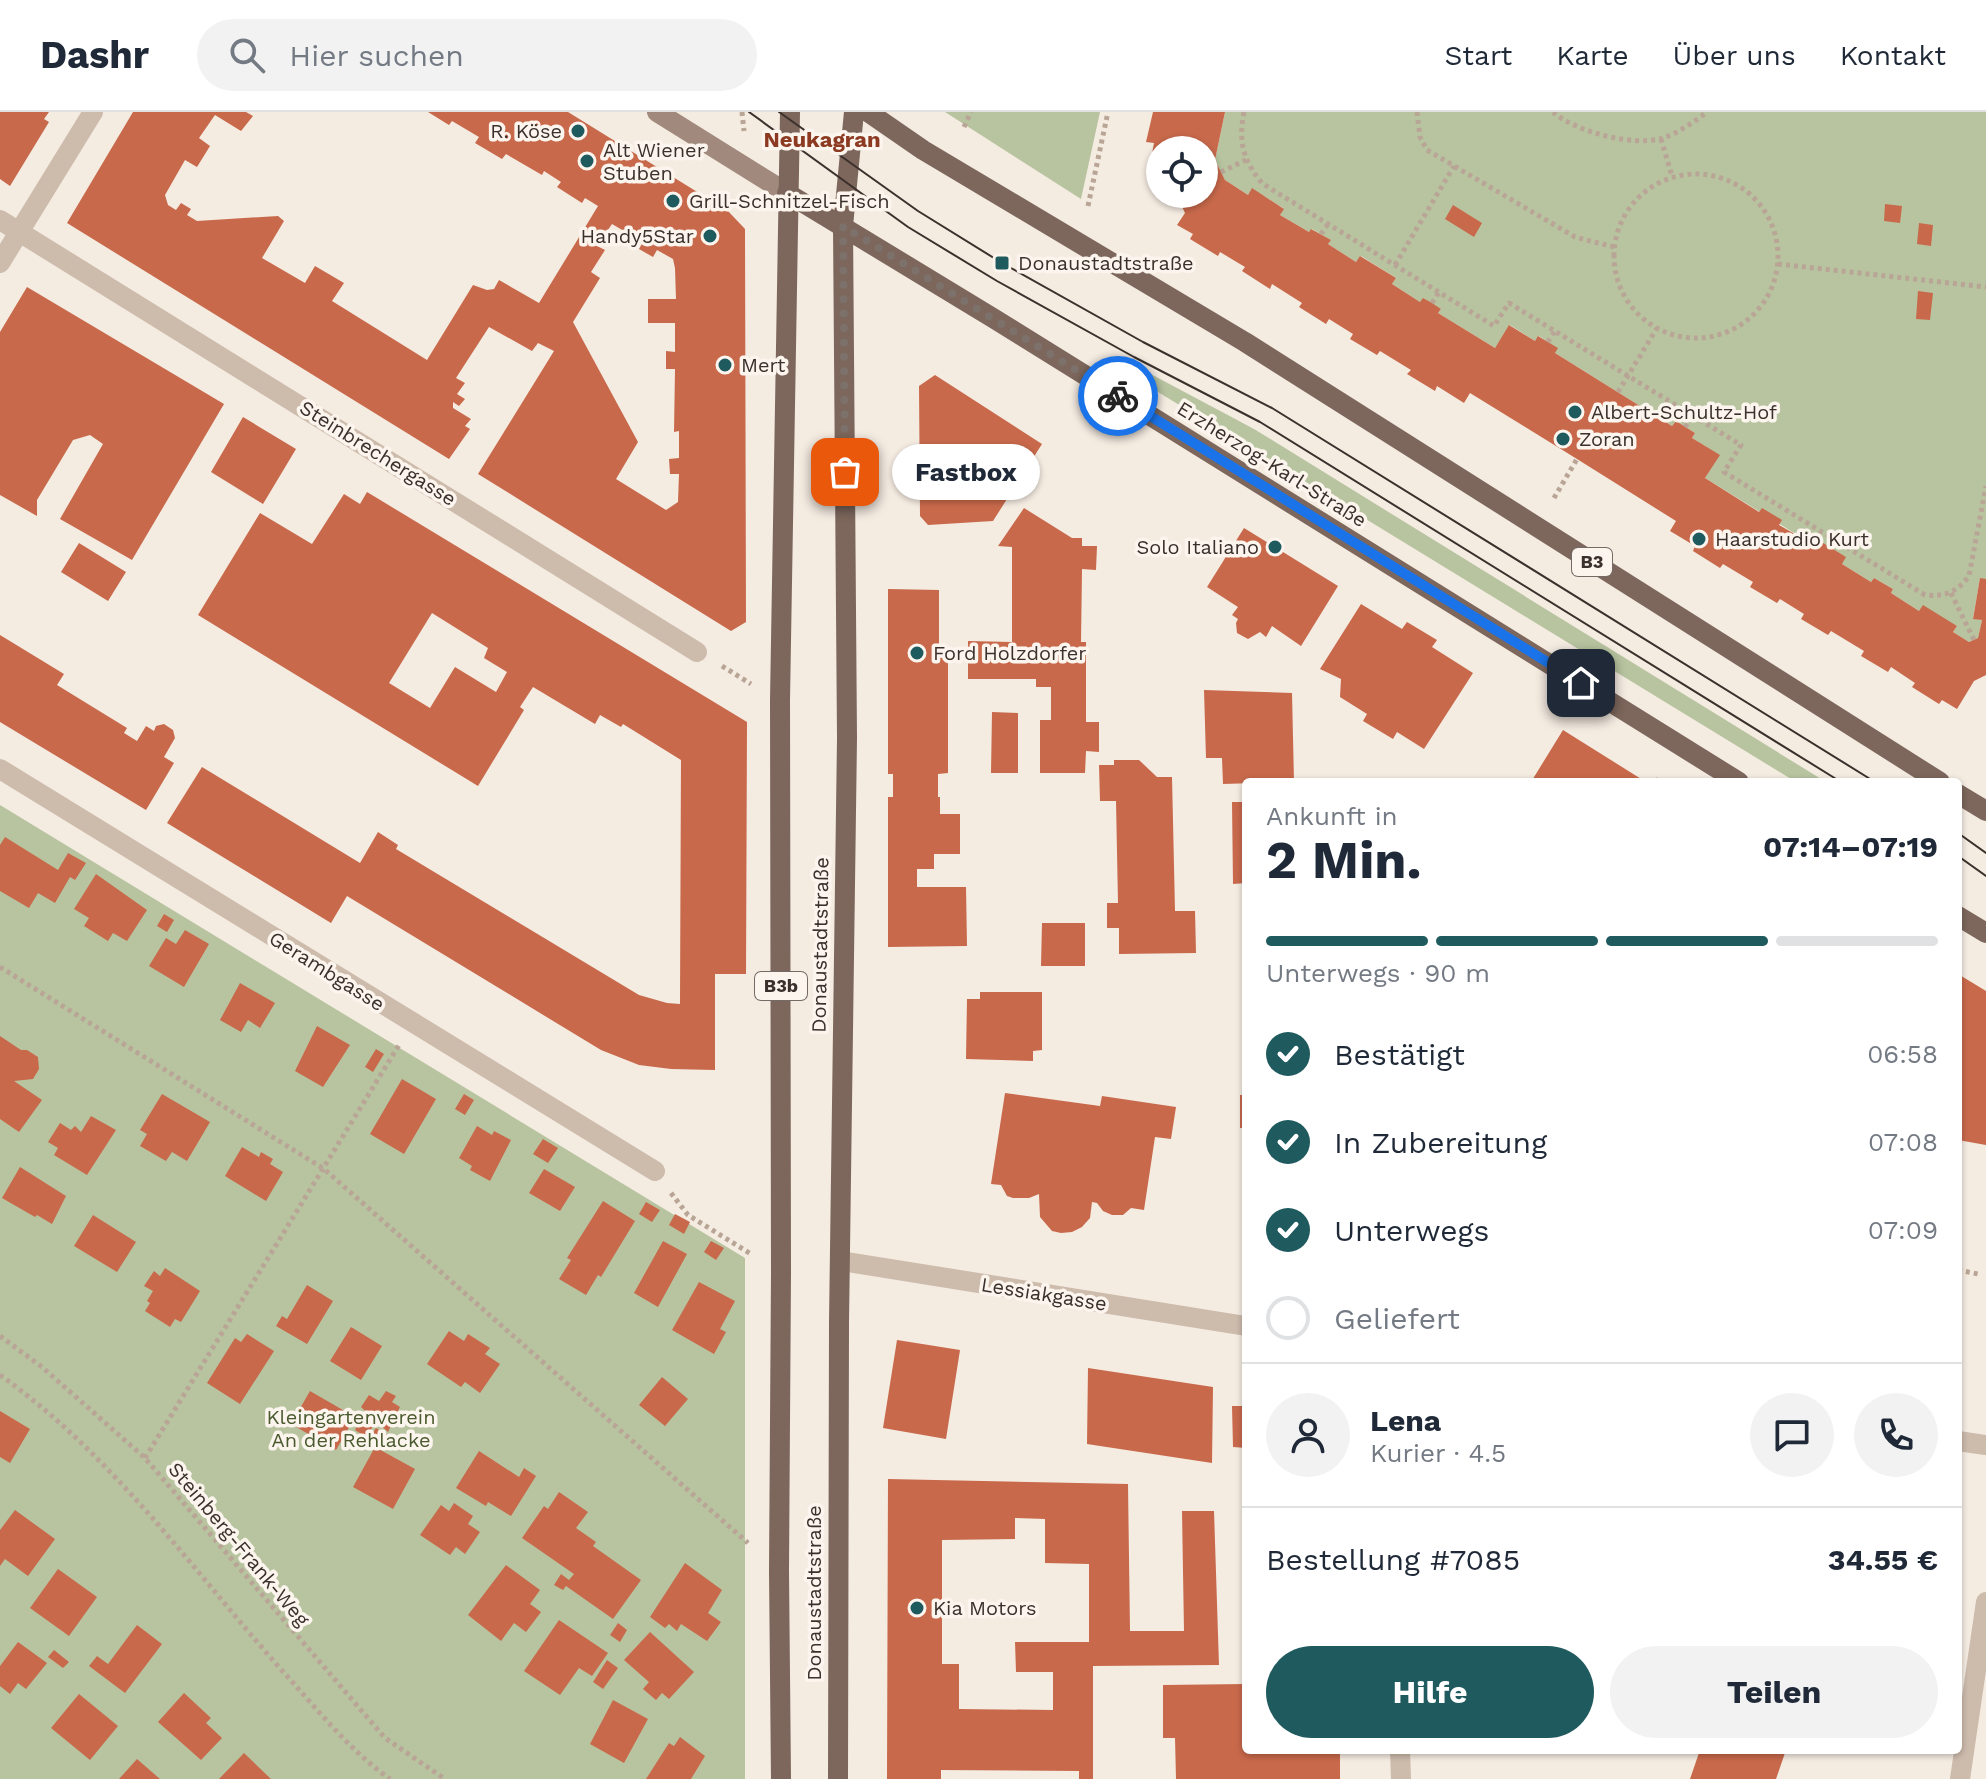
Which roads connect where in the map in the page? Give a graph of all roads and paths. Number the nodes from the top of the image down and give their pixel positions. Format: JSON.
{"nodes":[{"id":1,"x":93,"y":112,"type":"edge"},
{"id":2,"x":657,"y":112,"type":"edge"},
{"id":3,"x":790,"y":112,"type":"edge"},
{"id":4,"x":854,"y":112,"type":"edge"},
{"id":5,"x":868,"y":112,"type":"edge"},
{"id":6,"x":971,"y":112,"type":"edge"},
{"id":7,"x":1108,"y":112,"type":"edge"},
{"id":8,"x":1244,"y":112,"type":"edge"},
{"id":9,"x":1417,"y":112,"type":"edge"},
{"id":10,"x":1553,"y":112,"type":"edge"},
{"id":11,"x":1707,"y":112,"type":"edge"},
{"id":12,"x":964,"y":127,"type":"dead end"},
{"id":13,"x":1661,"y":139,"type":"junction"},
{"id":14,"x":1246,"y":160,"type":"junction"},
{"id":15,"x":1454,"y":166,"type":"junction"},
{"id":16,"x":1221,"y":172,"type":"dead end"},
{"id":17,"x":1672,"y":176,"type":"junction"},
{"id":18,"x":787,"y":193,"type":"junction"},
{"id":19,"x":1088,"y":206,"type":"dead end"},
{"id":20,"x":0,"y":220,"type":"edge"},
{"id":21,"x":1328,"y":224,"type":"junction"},
{"id":22,"x":843,"y":226,"type":"junction"},
{"id":23,"x":19,"y":231,"type":"junction"},
{"id":24,"x":1321,"y":234,"type":"dead end"},
{"id":25,"x":1614,"y":247,"type":"junction"},
{"id":26,"x":0,"y":263,"type":"edge"},
{"id":27,"x":1778,"y":264,"type":"junction"},
{"id":28,"x":1395,"y":265,"type":"junction"},
{"id":29,"x":1986,"y":287,"type":"edge"},
{"id":30,"x":1439,"y":292,"type":"junction"},
{"id":31,"x":1432,"y":303,"type":"dead end"},
{"id":32,"x":1657,"y":328,"type":"junction"},
{"id":33,"x":1555,"y":331,"type":"junction"},
{"id":34,"x":1548,"y":342,"type":"dead end"},
{"id":35,"x":1628,"y":376,"type":"junction"},
{"id":36,"x":1618,"y":392,"type":"dead end"},
{"id":37,"x":1693,"y":416,"type":"junction"},
{"id":38,"x":1685,"y":427,"type":"dead end"},
{"id":39,"x":1577,"y":459,"type":"dead end"},
{"id":40,"x":1986,"y":486,"type":"edge"},
{"id":41,"x":1554,"y":498,"type":"dead end"},
{"id":42,"x":1778,"y":505,"type":"junction"},
{"id":43,"x":1772,"y":514,"type":"dead end"},
{"id":44,"x":1978,"y":532,"type":"junction"},
{"id":45,"x":1986,"y":533,"type":"edge"},
{"id":46,"x":1889,"y":574,"type":"junction"},
{"id":47,"x":1884,"y":583,"type":"dead end"},
{"id":48,"x":1951,"y":593,"type":"junction"},
{"id":49,"x":1974,"y":640,"type":"dead end"},
{"id":50,"x":697,"y":652,"type":"joint"},
{"id":51,"x":756,"y":687,"type":"dead end"},
{"id":52,"x":0,"y":769,"type":"edge"},
{"id":53,"x":1733,"y":778,"type":"edge"},
{"id":54,"x":1934,"y":778,"type":"edge"},
{"id":55,"x":1962,"y":796,"type":"edge"},
{"id":56,"x":1986,"y":811,"type":"edge"},
{"id":57,"x":1962,"y":918,"type":"edge"},
{"id":58,"x":1986,"y":933,"type":"edge"},
{"id":59,"x":0,"y":967,"type":"edge"},
{"id":60,"x":412,"y":1024,"type":"junction"},
{"id":61,"x":324,"y":1169,"type":"junction"},
{"id":62,"x":655,"y":1171,"type":"joint"},
{"id":63,"x":752,"y":1254,"type":"dead end"},
{"id":64,"x":841,"y":1261,"type":"junction"},
{"id":65,"x":1962,"y":1271,"type":"edge"},
{"id":66,"x":1978,"y":1274,"type":"dead end"},
{"id":67,"x":1242,"y":1325,"type":"edge"},
{"id":68,"x":0,"y":1336,"type":"edge"},
{"id":69,"x":0,"y":1375,"type":"edge"},
{"id":70,"x":1962,"y":1442,"type":"edge"},
{"id":71,"x":1986,"y":1445,"type":"edge"},
{"id":72,"x":145,"y":1458,"type":"junction"},
{"id":73,"x":755,"y":1549,"type":"dead end"},
{"id":74,"x":1986,"y":1602,"type":"edge"},
{"id":75,"x":1400,"y":1754,"type":"edge"},
{"id":76,"x":390,"y":1779,"type":"edge"},
{"id":77,"x":445,"y":1779,"type":"edge"},
{"id":78,"x":781,"y":1779,"type":"edge"},
{"id":79,"x":838,"y":1779,"type":"edge"},
{"id":80,"x":1401,"y":1779,"type":"edge"},
{"id":81,"x":1960,"y":1779,"type":"edge"}],
"edges":[{"from":1,"to":23,"type":"street"},
{"from":2,"to":18,"type":"main road","name":"Erzherzog-Karl-Straße"},
{"from":3,"to":18,"type":"main road","name":"Donaustadtstraße"},
{"from":4,"to":22,"type":"main road","name":"Donaustadtstraße"},
{"from":5,"to":54,"type":"main road","number":"B3"},
{"from":6,"to":12,"type":"path"},
{"from":7,"to":19,"type":"path"},
{"from":8,"to":14,"type":"path"},
{"from":9,"to":15,"type":"path"},
{"from":10,"to":13,"type":"path"},
{"from":11,"to":13,"type":"path"},
{"from":13,"to":17,"type":"path"},
{"from":14,"to":16,"type":"path"},
{"from":14,"to":21,"type":"path"},
{"from":15,"to":25,"type":"path"},
{"from":15,"to":28,"type":"path"},
{"from":17,"to":25,"type":"path"},
{"from":17,"to":27,"type":"path"},
{"from":18,"to":22,"type":"main road","name":"Erzherzog-Karl-Straße"},
{"from":18,"to":78,"type":"main road","name":"Donaustadtstraße","number":"B3b"},
{"from":20,"to":23,"type":"street","name":"Steinbrechergasse"},
{"from":21,"to":24,"type":"path"},
{"from":21,"to":28,"type":"path"},
{"from":22,"to":53,"type":"main road","name":"Erzherzog-Karl-Straße"},
{"from":22,"to":64,"type":"main road","name":"Donaustadtstraße"},
{"from":23,"to":26,"type":"street"},
{"from":23,"to":50,"type":"street","name":"Steinbrechergasse"},
{"from":25,"to":32,"type":"path"},
{"from":27,"to":29,"type":"path"},
{"from":27,"to":32,"type":"path"},
{"from":28,"to":30,"type":"path"},
{"from":30,"to":31,"type":"path"},
{"from":30,"to":33,"type":"path"},
{"from":32,"to":35,"type":"path"},
{"from":33,"to":34,"type":"path"},
{"from":33,"to":35,"type":"path"},
{"from":35,"to":36,"type":"path"},
{"from":35,"to":37,"type":"path"},
{"from":37,"to":38,"type":"path"},
{"from":37,"to":42,"type":"path"},
{"from":39,"to":41,"type":"path"},
{"from":40,"to":44,"type":"path"},
{"from":42,"to":43,"type":"path"},
{"from":42,"to":46,"type":"path"},
{"from":44,"to":45,"type":"path"},
{"from":44,"to":48,"type":"path"},
{"from":46,"to":47,"type":"path"},
{"from":46,"to":48,"type":"path"},
{"from":48,"to":49,"type":"path"},
{"from":50,"to":51,"type":"path"},
{"from":52,"to":60,"type":"street","name":"Gerambgasse"},
{"from":55,"to":56,"type":"main road"},
{"from":57,"to":58,"type":"main road"},
{"from":59,"to":61,"type":"path"},
{"from":60,"to":61,"type":"path"},
{"from":60,"to":62,"type":"street","name":"Gerambgasse"},
{"from":61,"to":72,"type":"path"},
{"from":61,"to":73,"type":"path"},
{"from":62,"to":63,"type":"path"},
{"from":64,"to":67,"type":"street","name":"Lessiakgasse"},
{"from":64,"to":79,"type":"main road","name":"Donaustadtstraße"},
{"from":65,"to":66,"type":"path"},
{"from":68,"to":72,"type":"path","name":"Steinberg-Frank-Weg"},
{"from":69,"to":76,"type":"path"},
{"from":70,"to":71,"type":"street"},
{"from":72,"to":77,"type":"path","name":"Steinberg-Frank-Weg"},
{"from":74,"to":81,"type":"street"},
{"from":75,"to":80,"type":"street"}]}
